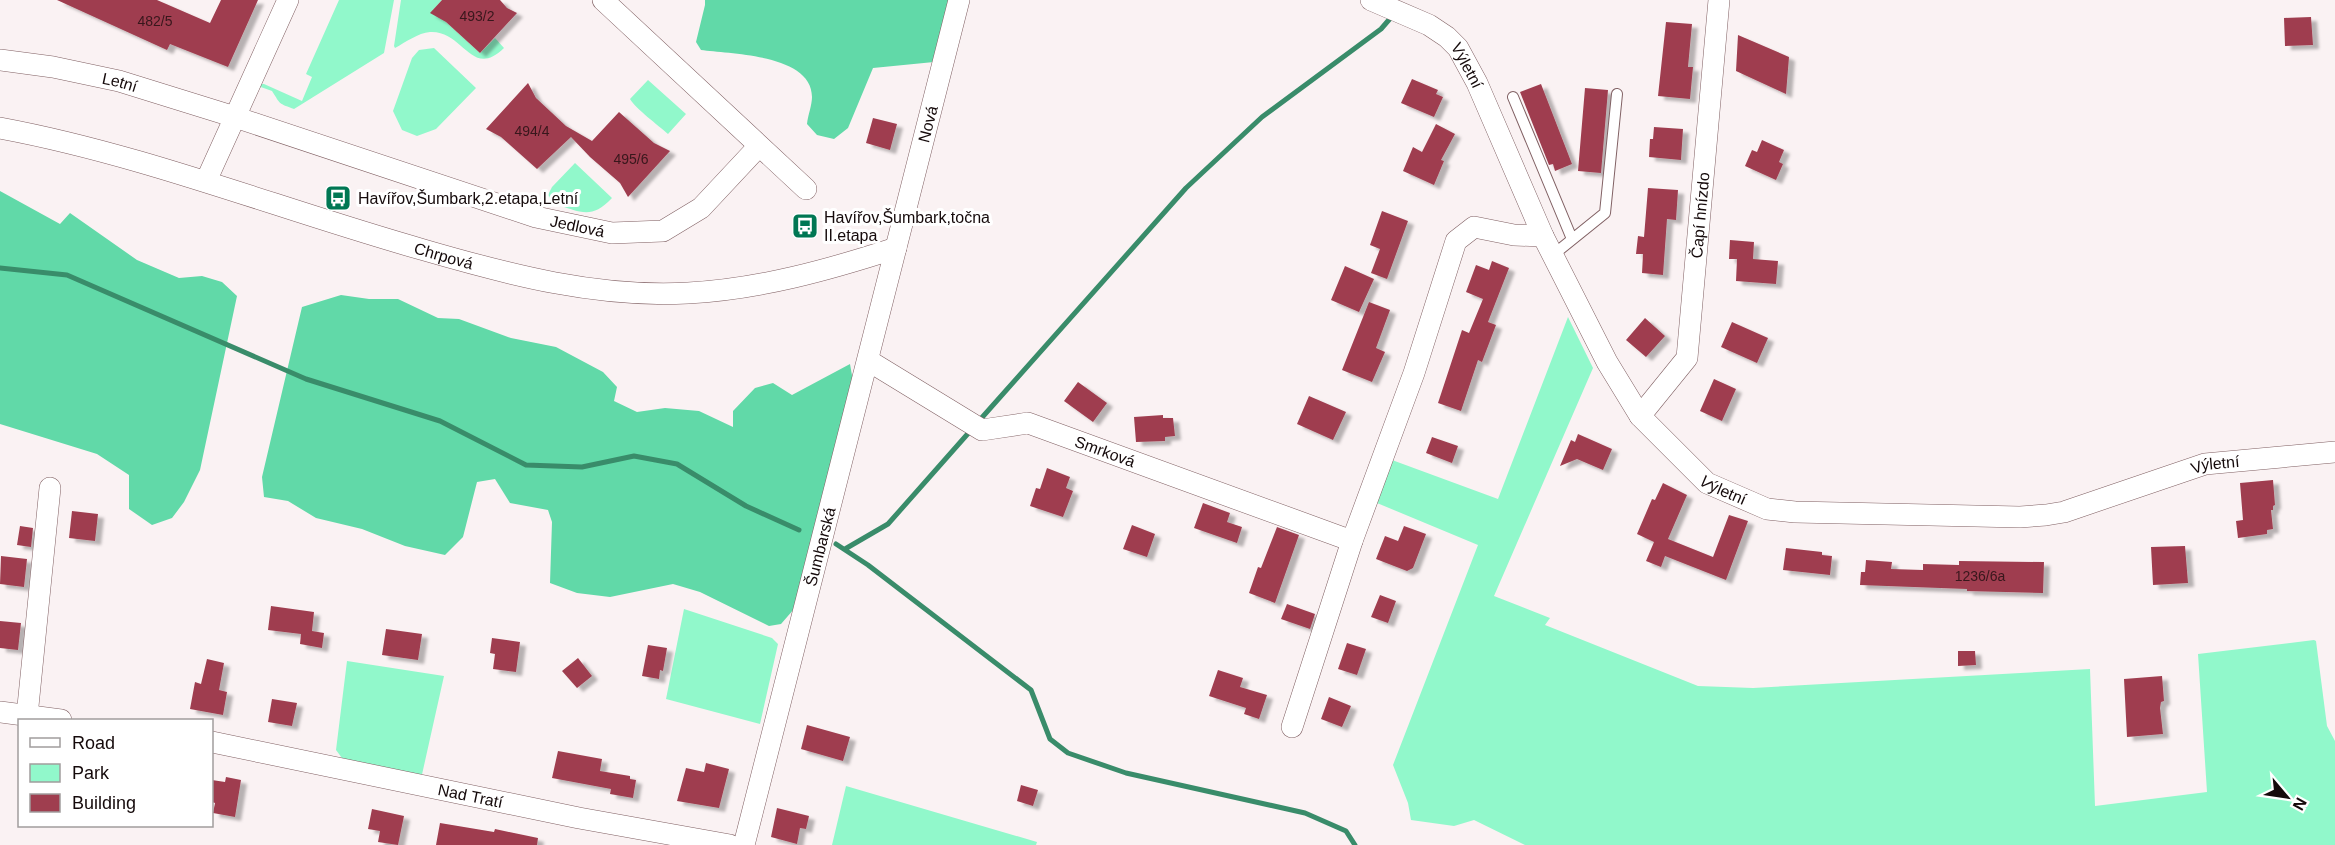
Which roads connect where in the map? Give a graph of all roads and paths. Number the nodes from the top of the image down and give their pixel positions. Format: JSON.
{"nodes":[{"id":1,"x":288,"y":0,"type":"edge"},
{"id":2,"x":603,"y":0,"type":"edge"},
{"id":3,"x":959,"y":0,"type":"edge"},
{"id":4,"x":1371,"y":0,"type":"edge"},
{"id":5,"x":1719,"y":0,"type":"edge"},
{"id":6,"x":0,"y":60,"type":"edge"},
{"id":7,"x":1617,"y":94,"type":"dead end"},
{"id":8,"x":1513,"y":97,"type":"dead end"},
{"id":9,"x":235,"y":117,"type":"junction"},
{"id":10,"x":0,"y":128,"type":"edge"},
{"id":11,"x":759,"y":146,"type":"junction"},
{"id":12,"x":206,"y":181,"type":"junction"},
{"id":13,"x":806,"y":189,"type":"dead end"},
{"id":14,"x":1543,"y":236,"type":"junction"},
{"id":15,"x":1572,"y":239,"type":"junction"},
{"id":16,"x":896,"y":248,"type":"junction"},
{"id":17,"x":1553,"y":255,"type":"junction"},
{"id":18,"x":868,"y":361,"type":"junction"},
{"id":19,"x":1640,"y":416,"type":"junction"},
{"id":20,"x":2335,"y":452,"type":"edge"},
{"id":21,"x":50,"y":488,"type":"dead end"},
{"id":22,"x":1352,"y":541,"type":"junction"},
{"id":23,"x":0,"y":712,"type":"edge"},
{"id":24,"x":27,"y":716,"type":"junction"},
{"id":25,"x":52,"y":719,"type":"edge"},
{"id":26,"x":1292,"y":727,"type":"dead end"},
{"id":27,"x":213,"y":742,"type":"edge"},
{"id":28,"x":730,"y":845,"type":"edge"},
{"id":29,"x":744,"y":845,"type":"edge"}],
"edges":[{"from":1,"to":9,"type":"street"},
{"from":2,"to":11,"type":"street"},
{"from":3,"to":16,"type":"street","name":"Nová"},
{"from":4,"to":14,"type":"street","name":"Výletní"},
{"from":5,"to":19,"type":"street","name":"Čapí hnízdo"},
{"from":6,"to":9,"type":"street","name":"Letní"},
{"from":7,"to":15,"type":"lane"},
{"from":8,"to":15,"type":"lane"},
{"from":9,"to":11,"type":"street","name":"Jedlová"},
{"from":9,"to":12,"type":"street"},
{"from":10,"to":12,"type":"street","name":"Chrpová"},
{"from":11,"to":13,"type":"street"},
{"from":12,"to":16,"type":"street","name":"Chrpová"},
{"from":14,"to":17,"type":"street","name":"Výletní"},
{"from":14,"to":22,"type":"street"},
{"from":15,"to":17,"type":"lane"},
{"from":16,"to":18,"type":"street","name":"Šumbarská"},
{"from":17,"to":19,"type":"street","name":"Výletní"},
{"from":18,"to":22,"type":"street","name":"Smrková"},
{"from":18,"to":29,"type":"street","name":"Šumbarská"},
{"from":19,"to":20,"type":"street","name":"Výletní"},
{"from":21,"to":24,"type":"street"},
{"from":22,"to":26,"type":"street"},
{"from":23,"to":24,"type":"street"},
{"from":24,"to":25,"type":"street"},
{"from":27,"to":28,"type":"street","name":"Nad Tratí"}]}
